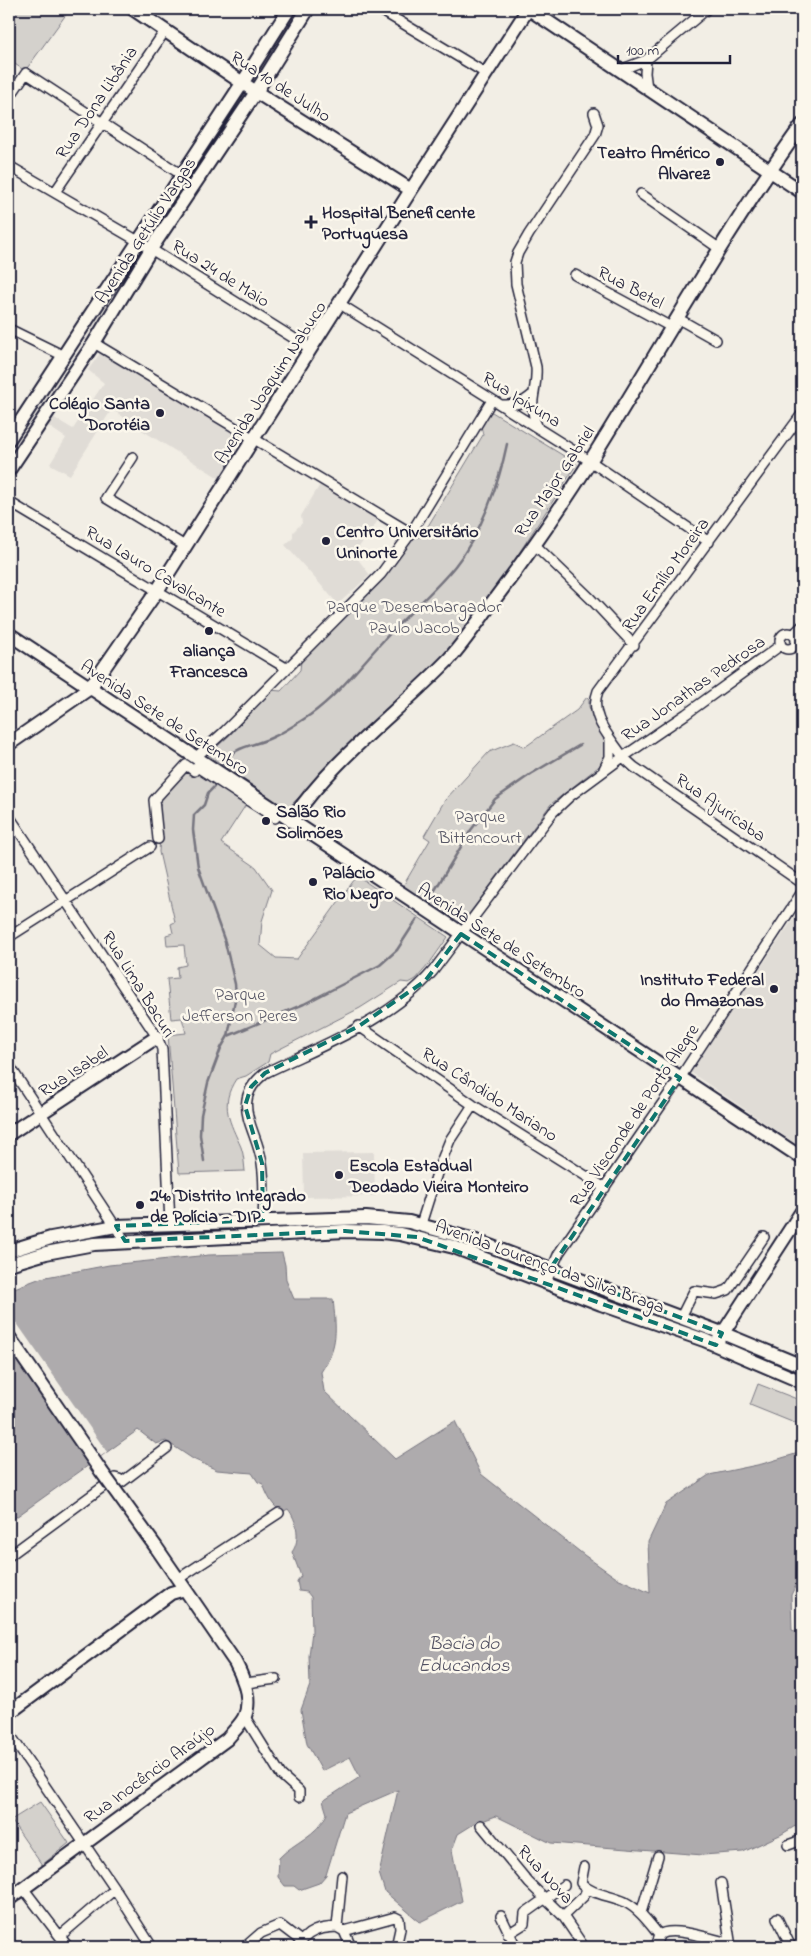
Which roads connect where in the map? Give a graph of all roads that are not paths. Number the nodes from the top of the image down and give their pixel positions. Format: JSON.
{"nodes":[{"id":1,"x":133,"y":9,"type":"edge"},
{"id":2,"x":289,"y":9,"type":"edge"},
{"id":3,"x":308,"y":9,"type":"edge"},
{"id":4,"x":379,"y":9,"type":"edge"},
{"id":5,"x":529,"y":9,"type":"edge"},
{"id":6,"x":707,"y":9,"type":"edge"},
{"id":7,"x":164,"y":31,"type":"junction"},
{"id":8,"x":646,"y":60,"type":"junction"},
{"id":9,"x":620,"y":70,"type":"junction"},
{"id":10,"x":486,"y":74,"type":"junction"},
{"id":11,"x":243,"y":82,"type":"junction"},
{"id":12,"x":647,"y":88,"type":"junction"},
{"id":13,"x":256,"y":92,"type":"junction"},
{"id":14,"x":9,"y":98,"type":"edge"},
{"id":15,"x":594,"y":113,"type":"dead end"},
{"id":16,"x":101,"y":123,"type":"junction"},
{"id":17,"x":802,"y":125,"type":"edge"},
{"id":18,"x":9,"y":166,"type":"edge"},
{"id":19,"x":770,"y":170,"type":"junction"},
{"id":20,"x":182,"y":175,"type":"junction"},
{"id":21,"x":411,"y":190,"type":"junction"},
{"id":22,"x":55,"y":192,"type":"junction"},
{"id":23,"x":802,"y":192,"type":"edge"},
{"id":24,"x":641,"y":194,"type":"dead end"},
{"id":25,"x":138,"y":241,"type":"junction"},
{"id":26,"x":151,"y":249,"type":"junction"},
{"id":27,"x":720,"y":249,"type":"junction"},
{"id":28,"x":575,"y":275,"type":"dead end"},
{"id":29,"x":340,"y":304,"type":"junction"},
{"id":30,"x":674,"y":323,"type":"junction"},
{"id":31,"x":9,"y":329,"type":"edge"},
{"id":32,"x":716,"y":340,"type":"dead end"},
{"id":33,"x":94,"y":342,"type":"junction"},
{"id":34,"x":311,"y":349,"type":"junction"},
{"id":35,"x":64,"y":356,"type":"junction"},
{"id":36,"x":532,"y":395,"type":"junction"},
{"id":37,"x":492,"y":400,"type":"junction"},
{"id":38,"x":502,"y":405,"type":"junction"},
{"id":39,"x":802,"y":414,"type":"edge"},
{"id":40,"x":538,"y":428,"type":"junction"},
{"id":41,"x":9,"y":439,"type":"edge"},
{"id":42,"x":254,"y":439,"type":"junction"},
{"id":43,"x":133,"y":457,"type":"dead end"},
{"id":44,"x":590,"y":462,"type":"junction"},
{"id":45,"x":9,"y":470,"type":"edge"},
{"id":46,"x":9,"y":502,"type":"edge"},
{"id":47,"x":411,"y":533,"type":"junction"},
{"id":48,"x":709,"y":542,"type":"junction"},
{"id":49,"x":534,"y":544,"type":"junction"},
{"id":50,"x":186,"y":546,"type":"junction"},
{"id":51,"x":157,"y":591,"type":"junction"},
{"id":52,"x":802,"y":626,"type":"edge"},
{"id":53,"x":9,"y":634,"type":"edge"},
{"id":54,"x":634,"y":645,"type":"junction"},
{"id":55,"x":286,"y":668,"type":"junction"},
{"id":56,"x":90,"y":688,"type":"junction"},
{"id":57,"x":610,"y":738,"type":"junction"},
{"id":58,"x":9,"y":744,"type":"edge"},
{"id":59,"x":622,"y":757,"type":"junction"},
{"id":60,"x":195,"y":758,"type":"junction"},
{"id":61,"x":600,"y":773,"type":"junction"},
{"id":62,"x":9,"y":816,"type":"edge"},
{"id":63,"x":275,"y":818,"type":"dead end"},
{"id":64,"x":290,"y":821,"type":"junction"},
{"id":65,"x":158,"y":839,"type":"dead end"},
{"id":66,"x":150,"y":847,"type":"dead end"},
{"id":67,"x":802,"y":883,"type":"edge"},
{"id":68,"x":802,"y":892,"type":"edge"},
{"id":69,"x":67,"y":900,"type":"junction"},
{"id":70,"x":461,"y":934,"type":"junction"},
{"id":71,"x":9,"y":937,"type":"edge"},
{"id":72,"x":359,"y":1026,"type":"junction"},
{"id":73,"x":157,"y":1037,"type":"junction"},
{"id":74,"x":9,"y":1065,"type":"edge"},
{"id":75,"x":680,"y":1078,"type":"junction"},
{"id":76,"x":474,"y":1104,"type":"junction"},
{"id":77,"x":40,"y":1113,"type":"junction"},
{"id":78,"x":9,"y":1134,"type":"edge"},
{"id":79,"x":802,"y":1158,"type":"edge"},
{"id":80,"x":605,"y":1188,"type":"junction"},
{"id":81,"x":802,"y":1211,"type":"edge"},
{"id":82,"x":263,"y":1220,"type":"junction"},
{"id":83,"x":232,"y":1221,"type":"junction"},
{"id":84,"x":170,"y":1224,"type":"junction"},
{"id":85,"x":422,"y":1224,"type":"junction"},
{"id":86,"x":116,"y":1226,"type":"junction"},
{"id":87,"x":234,"y":1237,"type":"junction"},
{"id":88,"x":764,"y":1237,"type":"dead end"},
{"id":89,"x":471,"y":1239,"type":"junction"},
{"id":90,"x":125,"y":1242,"type":"junction"},
{"id":91,"x":9,"y":1251,"type":"edge"},
{"id":92,"x":466,"y":1252,"type":"junction"},
{"id":93,"x":9,"y":1264,"type":"edge"},
{"id":94,"x":551,"y":1269,"type":"junction"},
{"id":95,"x":546,"y":1282,"type":"junction"},
{"id":96,"x":681,"y":1318,"type":"junction"},
{"id":97,"x":722,"y":1333,"type":"junction"},
{"id":98,"x":9,"y":1337,"type":"edge"},
{"id":99,"x":716,"y":1345,"type":"junction"},
{"id":100,"x":802,"y":1366,"type":"edge"},
{"id":101,"x":802,"y":1382,"type":"edge"},
{"id":102,"x":167,"y":1448,"type":"dead end"},
{"id":103,"x":279,"y":1513,"type":"dead end"},
{"id":104,"x":9,"y":1556,"type":"edge"},
{"id":105,"x":181,"y":1584,"type":"junction"},
{"id":106,"x":276,"y":1679,"type":"dead end"},
{"id":107,"x":246,"y":1683,"type":"junction"},
{"id":108,"x":9,"y":1713,"type":"edge"},
{"id":109,"x":245,"y":1717,"type":"junction"},
{"id":110,"x":9,"y":1733,"type":"edge"},
{"id":111,"x":299,"y":1797,"type":"dead end"},
{"id":112,"x":480,"y":1826,"type":"dead end"},
{"id":113,"x":802,"y":1840,"type":"edge"},
{"id":114,"x":83,"y":1843,"type":"junction"},
{"id":115,"x":788,"y":1845,"type":"dead end"},
{"id":116,"x":658,"y":1856,"type":"dead end"},
{"id":117,"x":584,"y":1867,"type":"dead end"},
{"id":118,"x":342,"y":1876,"type":"dead end"},
{"id":119,"x":721,"y":1882,"type":"dead end"},
{"id":120,"x":564,"y":1885,"type":"dead end"},
{"id":121,"x":23,"y":1888,"type":"junction"},
{"id":122,"x":115,"y":1889,"type":"junction"},
{"id":123,"x":587,"y":1889,"type":"junction"},
{"id":124,"x":9,"y":1899,"type":"edge"},
{"id":125,"x":545,"y":1899,"type":"junction"},
{"id":126,"x":641,"y":1913,"type":"junction"},
{"id":127,"x":501,"y":1916,"type":"dead end"},
{"id":128,"x":563,"y":1916,"type":"junction"},
{"id":129,"x":777,"y":1918,"type":"dead end"},
{"id":130,"x":340,"y":1929,"type":"junction"},
{"id":131,"x":508,"y":1934,"type":"junction"},
{"id":132,"x":60,"y":1936,"type":"junction"},
{"id":133,"x":659,"y":1936,"type":"junction"},
{"id":134,"x":300,"y":1944,"type":"edge"},
{"id":135,"x":731,"y":1945,"type":"edge"},
{"id":136,"x":68,"y":1947,"type":"edge"},
{"id":137,"x":152,"y":1947,"type":"edge"},
{"id":138,"x":245,"y":1947,"type":"edge"},
{"id":139,"x":352,"y":1947,"type":"edge"},
{"id":140,"x":396,"y":1947,"type":"edge"},
{"id":141,"x":516,"y":1947,"type":"edge"},
{"id":142,"x":584,"y":1947,"type":"edge"},
{"id":143,"x":657,"y":1947,"type":"edge"},
{"id":144,"x":791,"y":1947,"type":"edge"}],
"edges":[{"from":1,"to":7,"type":"street","name":"Rua 10 de Julho"},
{"from":2,"to":11,"type":"street","name":"Avenida Getúlio Vargas"},
{"from":3,"to":13,"type":"street","name":"Avenida Getúlio Vargas"},
{"from":4,"to":10,"type":"street"},
{"from":5,"to":9,"type":"street"},
{"from":5,"to":10,"type":"street","name":"Avenida Joaquim Nabuco"},
{"from":6,"to":8,"type":"street"},
{"from":7,"to":11,"type":"street","name":"Rua 10 de Julho"},
{"from":7,"to":16,"type":"street","name":"Rua Dona Libânia"},
{"from":8,"to":9,"type":"street"},
{"from":8,"to":12,"type":"street"},
{"from":9,"to":12,"type":"street"},
{"from":10,"to":21,"type":"street","name":"Avenida Joaquim Nabuco"},
{"from":11,"to":13,"type":"street","name":"Rua 10 de Julho"},
{"from":11,"to":20,"type":"street","name":"Avenida Getúlio Vargas"},
{"from":12,"to":19,"type":"street"},
{"from":13,"to":21,"type":"street","name":"Rua 10 de Julho"},
{"from":13,"to":26,"type":"street","name":"Avenida Getúlio Vargas"},
{"from":14,"to":16,"type":"street"},
{"from":15,"to":36,"type":"street"},
{"from":16,"to":20,"type":"street"},
{"from":16,"to":22,"type":"street","name":"Rua Dona Libânia"},
{"from":17,"to":19,"type":"street","name":"Rua Major Gabriel"},
{"from":18,"to":22,"type":"street","name":"Rua 24 de Maio"},
{"from":19,"to":23,"type":"street"},
{"from":19,"to":27,"type":"street","name":"Rua Major Gabriel"},
{"from":20,"to":25,"type":"street","name":"Avenida Getúlio Vargas"},
{"from":21,"to":29,"type":"street","name":"Avenida Joaquim Nabuco"},
{"from":22,"to":25,"type":"street","name":"Rua 24 de Maio"},
{"from":24,"to":27,"type":"street"},
{"from":25,"to":26,"type":"street","name":"Rua 24 de Maio"},
{"from":25,"to":35,"type":"street","name":"Avenida Getúlio Vargas"},
{"from":26,"to":33,"type":"street","name":"Avenida Getúlio Vargas"},
{"from":26,"to":34,"type":"street","name":"Rua 24 de Maio"},
{"from":27,"to":30,"type":"street","name":"Rua Major Gabriel"},
{"from":28,"to":30,"type":"street","name":"Rua Betel"},
{"from":29,"to":34,"type":"street","name":"Avenida Joaquim Nabuco"},
{"from":29,"to":37,"type":"street","name":"Rua Ipixuna"},
{"from":30,"to":32,"type":"street","name":"Rua Betel"},
{"from":30,"to":44,"type":"street","name":"Rua Major Gabriel"},
{"from":31,"to":35,"type":"street"},
{"from":33,"to":42,"type":"street"},
{"from":33,"to":45,"type":"street","name":"Avenida Getúlio Vargas"},
{"from":34,"to":42,"type":"street","name":"Avenida Joaquim Nabuco"},
{"from":35,"to":41,"type":"street","name":"Avenida Getúlio Vargas"},
{"from":36,"to":38,"type":"street"},
{"from":36,"to":40,"type":"street"},
{"from":37,"to":38,"type":"street","name":"Rua Ipixuna"},
{"from":37,"to":47,"type":"street"},
{"from":38,"to":40,"type":"street","name":"Rua Ipixuna"},
{"from":39,"to":48,"type":"street","name":"Rua Emílio Moreira"},
{"from":40,"to":44,"type":"street","name":"Rua Ipixuna"},
{"from":42,"to":47,"type":"street"},
{"from":42,"to":50,"type":"street","name":"Avenida Joaquim Nabuco"},
{"from":43,"to":50,"type":"street"},
{"from":44,"to":48,"type":"street","name":"Rua Ipixuna"},
{"from":44,"to":49,"type":"street","name":"Rua Major Gabriel"},
{"from":46,"to":51,"type":"street","name":"Rua Lauro Cavalcante"},
{"from":47,"to":55,"type":"street"},
{"from":48,"to":54,"type":"street","name":"Rua Emílio Moreira"},
{"from":49,"to":54,"type":"street"},
{"from":49,"to":64,"type":"street","name":"Rua Major Gabriel"},
{"from":50,"to":51,"type":"street","name":"Avenida Joaquim Nabuco"},
{"from":51,"to":55,"type":"street","name":"Rua Lauro Cavalcante"},
{"from":51,"to":56,"type":"street","name":"Avenida Joaquim Nabuco"},
{"from":52,"to":59,"type":"street","name":"Rua Jonathas Pedrosa"},
{"from":53,"to":56,"type":"street","name":"Avenida Sete de Setembro"},
{"from":54,"to":57,"type":"street","name":"Rua Emílio Moreira"},
{"from":55,"to":60,"type":"street"},
{"from":56,"to":58,"type":"street","name":"Avenida Joaquim Nabuco"},
{"from":56,"to":60,"type":"street","name":"Avenida Sete de Setembro"},
{"from":57,"to":59,"type":"street","name":"Rua Emílio Moreira"},
{"from":57,"to":61,"type":"street","name":"Rua Jonathas Pedrosa"},
{"from":59,"to":61,"type":"street","name":"Rua Jonathas Pedrosa"},
{"from":59,"to":67,"type":"street","name":"Rua Ajuricaba"},
{"from":60,"to":64,"type":"street","name":"Avenida Sete de Setembro"},
{"from":61,"to":70,"type":"street","name":"Rua Jonathas Pedrosa"},
{"from":62,"to":69,"type":"street","name":"Rua Lima Bacuri"},
{"from":63,"to":65,"type":"street"},
{"from":64,"to":70,"type":"street","name":"Avenida Sete de Setembro"},
{"from":66,"to":69,"type":"street"},
{"from":68,"to":75,"type":"street","name":"Rua Visconde de Porto Alegre"},
{"from":69,"to":71,"type":"street"},
{"from":69,"to":73,"type":"street","name":"Rua Lima Bacuri"},
{"from":70,"to":72,"type":"street","name":"Rua Jonathas Pedrosa"},
{"from":70,"to":75,"type":"street","name":"Avenida Sete de Setembro"},
{"from":72,"to":76,"type":"street","name":"Rua Cândido Mariano"},
{"from":72,"to":82,"type":"street","name":"Rua Jonathas Pedrosa"},
{"from":73,"to":77,"type":"street","name":"Rua Isabel"},
{"from":73,"to":84,"type":"street","name":"Rua Lima Bacuri"},
{"from":74,"to":77,"type":"street"},
{"from":75,"to":79,"type":"street","name":"Avenida Sete de Setembro"},
{"from":75,"to":80,"type":"street","name":"Rua Visconde de Porto Alegre"},
{"from":76,"to":80,"type":"street","name":"Rua Cândido Mariano"},
{"from":76,"to":85,"type":"street"},
{"from":77,"to":78,"type":"street","name":"Rua Isabel"},
{"from":77,"to":86,"type":"street"},
{"from":80,"to":94,"type":"street","name":"Rua Visconde de Porto Alegre"},
{"from":81,"to":97,"type":"street"},
{"from":82,"to":83,"type":"street","name":"Avenida Lourenço da Silva Braga"},
{"from":82,"to":85,"type":"street","name":"Avenida Lourenço da Silva Braga"},
{"from":83,"to":84,"type":"street","name":"Avenida Lourenço da Silva Braga"},
{"from":83,"to":87,"type":"street"},
{"from":84,"to":86,"type":"street","name":"Avenida Lourenço da Silva Braga"},
{"from":85,"to":89,"type":"street","name":"Avenida Lourenço da Silva Braga"},
{"from":86,"to":90,"type":"street"},
{"from":86,"to":91,"type":"street","name":"Avenida Lourenço da Silva Braga"},
{"from":87,"to":90,"type":"street","name":"Avenida Lourenço da Silva Braga"},
{"from":87,"to":92,"type":"street","name":"Avenida Lourenço da Silva Braga"},
{"from":88,"to":96,"type":"street"},
{"from":89,"to":92,"type":"street"},
{"from":89,"to":94,"type":"street","name":"Avenida Lourenço da Silva Braga"},
{"from":90,"to":93,"type":"street","name":"Avenida Lourenço da Silva Braga"},
{"from":92,"to":95,"type":"street","name":"Avenida Lourenço da Silva Braga"},
{"from":94,"to":95,"type":"street","name":"Rua Visconde de Porto Alegre"},
{"from":94,"to":96,"type":"street","name":"Avenida Lourenço da Silva Braga"},
{"from":95,"to":99,"type":"street","name":"Avenida Lourenço da Silva Braga"},
{"from":96,"to":97,"type":"street","name":"Avenida Lourenço da Silva Braga"},
{"from":97,"to":99,"type":"street"},
{"from":97,"to":100,"type":"street","name":"Avenida Lourenço da Silva Braga"},
{"from":98,"to":105,"type":"street","bridge":true},
{"from":99,"to":101,"type":"street","name":"Avenida Lourenço da Silva Braga"},
{"from":102,"to":104,"type":"street"},
{"from":103,"to":105,"type":"street"},
{"from":105,"to":107,"type":"street"},
{"from":105,"to":108,"type":"street"},
{"from":106,"to":107,"type":"street"},
{"from":107,"to":109,"type":"street"},
{"from":109,"to":111,"type":"street"},
{"from":109,"to":114,"type":"street","name":"Rua Inocêncio Araújo"},
{"from":110,"to":114,"type":"street"},
{"from":112,"to":125,"type":"street","name":"Rua Nova"},
{"from":113,"to":115,"type":"street"},
{"from":114,"to":121,"type":"street","name":"Rua Inocêncio Araújo"},
{"from":114,"to":122,"type":"street"},
{"from":116,"to":126,"type":"street"},
{"from":117,"to":123,"type":"street"},
{"from":118,"to":130,"type":"street"},
{"from":119,"to":135,"type":"street"},
{"from":120,"to":125,"type":"street"},
{"from":121,"to":124,"type":"street","name":"Rua Inocêncio Araújo"},
{"from":121,"to":132,"type":"street"},
{"from":122,"to":132,"type":"street"},
{"from":122,"to":137,"type":"street"},
{"from":123,"to":126,"type":"street"},
{"from":123,"to":128,"type":"street"},
{"from":125,"to":128,"type":"street","name":"Rua Nova"},
{"from":125,"to":131,"type":"street"},
{"from":126,"to":133,"type":"street"},
{"from":127,"to":131,"type":"street"},
{"from":128,"to":142,"type":"street","name":"Rua Nova"},
{"from":129,"to":144,"type":"street"},
{"from":130,"to":134,"type":"street"},
{"from":130,"to":139,"type":"street"},
{"from":130,"to":140,"type":"street"},
{"from":131,"to":141,"type":"street"},
{"from":132,"to":136,"type":"street"},
{"from":133,"to":135,"type":"street"},
{"from":133,"to":143,"type":"street"},
{"from":134,"to":138,"type":"street"}]}
